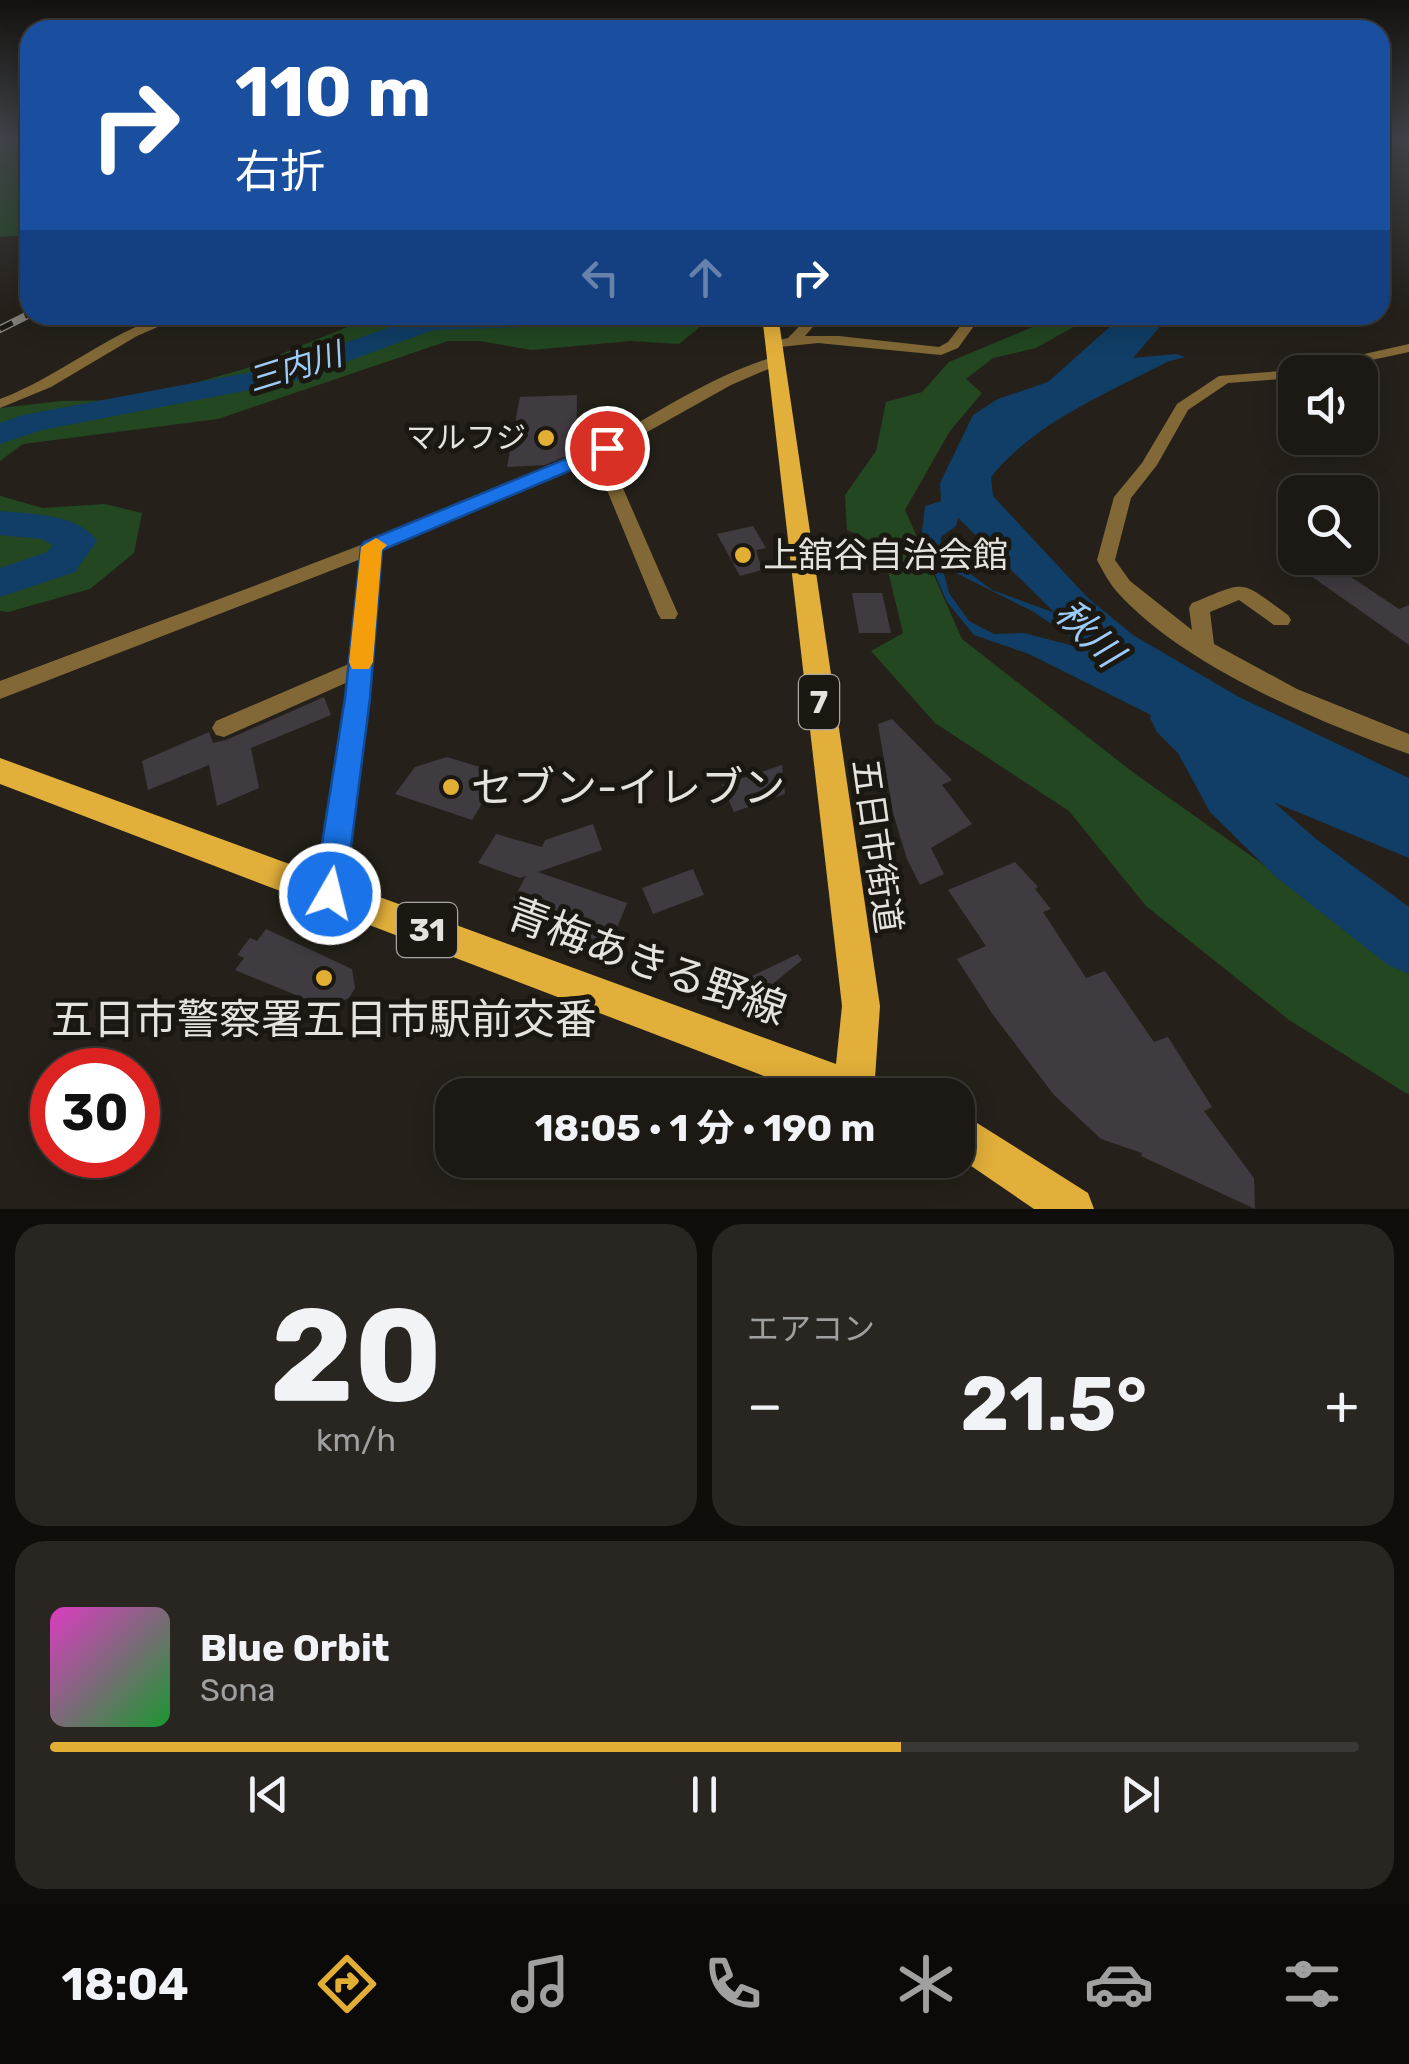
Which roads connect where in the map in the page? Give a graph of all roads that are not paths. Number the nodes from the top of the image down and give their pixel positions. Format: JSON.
{"nodes":[{"id":1,"x":152,"y":325,"type":"edge"},
{"id":2,"x":774,"y":325,"type":"edge"},
{"id":3,"x":806,"y":325,"type":"edge"},
{"id":4,"x":969,"y":325,"type":"edge"},
{"id":5,"x":782,"y":348,"type":"junction"},
{"id":6,"x":1409,"y":348,"type":"edge"},
{"id":7,"x":1378,"y":355,"type":"edge"},
{"id":8,"x":1278,"y":375,"type":"edge"},
{"id":9,"x":0,"y":404,"type":"edge"},
{"id":10,"x":599,"y":452,"type":"junction"},
{"id":11,"x":372,"y":547,"type":"junction"},
{"id":12,"x":668,"y":614,"type":"dead end"},
{"id":13,"x":1280,"y":620,"type":"dead end"},
{"id":14,"x":1204,"y":646,"type":"junction"},
{"id":15,"x":360,"y":668,"type":"junction"},
{"id":16,"x":0,"y":690,"type":"edge"},
{"id":17,"x":224,"y":728,"type":"dead end"},
{"id":18,"x":1409,"y":744,"type":"edge"},
{"id":19,"x":0,"y":771,"type":"edge"},
{"id":20,"x":330,"y":894,"type":"junction"},
{"id":21,"x":823,"y":1078,"type":"edge"},
{"id":22,"x":860,"y":1078,"type":"edge"},
{"id":23,"x":975,"y":1143,"type":"edge"},
{"id":24,"x":1072,"y":1209,"type":"edge"}],
"edges":[{"from":1,"to":9,"type":"street"},
{"from":2,"to":5,"type":"main road","name":"五日市街道","number":"7"},
{"from":3,"to":5,"type":"street"},
{"from":4,"to":5,"type":"street"},
{"from":5,"to":10,"type":"street"},
{"from":5,"to":22,"type":"main road","name":"五日市街道","number":"7"},
{"from":6,"to":7,"type":"street"},
{"from":8,"to":14,"type":"street"},
{"from":10,"to":11,"type":"street"},
{"from":10,"to":12,"type":"street"},
{"from":11,"to":15,"type":"street"},
{"from":11,"to":16,"type":"street"},
{"from":13,"to":14,"type":"street"},
{"from":14,"to":18,"type":"street"},
{"from":15,"to":17,"type":"street"},
{"from":15,"to":20,"type":"street"},
{"from":19,"to":20,"type":"main road","name":"青梅あきる野線","number":"31"},
{"from":20,"to":21,"type":"main road","name":"青梅あきる野線","number":"31"},
{"from":23,"to":24,"type":"main road"}]}
